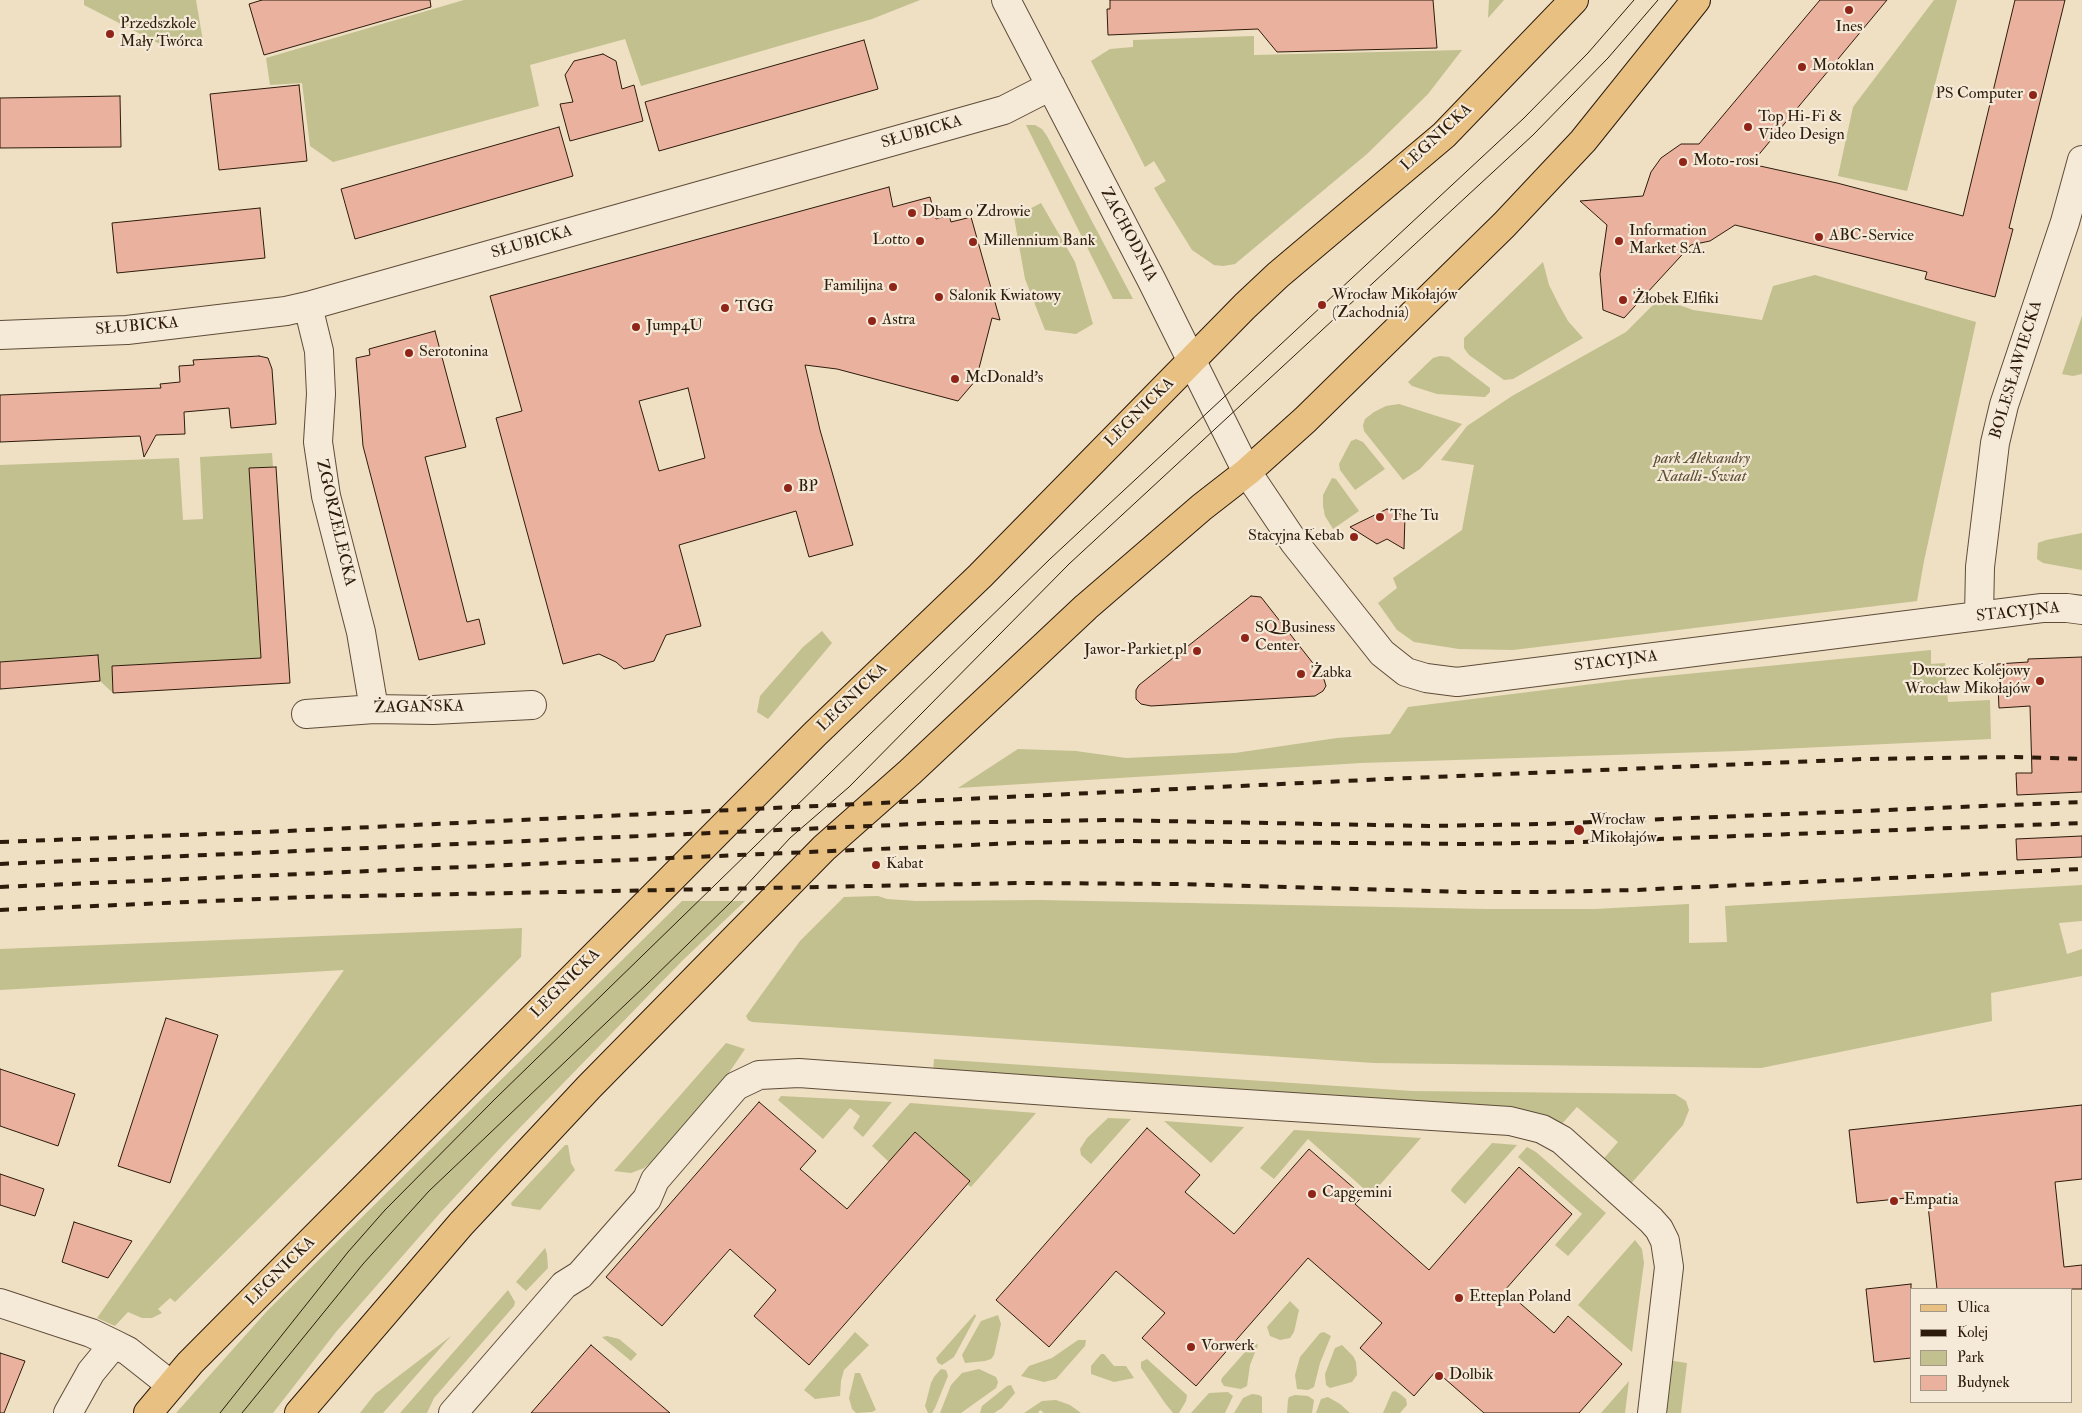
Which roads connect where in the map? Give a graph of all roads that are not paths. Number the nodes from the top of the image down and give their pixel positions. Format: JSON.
{"nodes":[{"id":1,"x":1006,"y":0,"type":"edge"},
{"id":2,"x":1574,"y":0,"type":"edge"},
{"id":3,"x":1696,"y":0,"type":"edge"},
{"id":4,"x":1051,"y":86,"type":"junction"},
{"id":5,"x":2082,"y":160,"type":"edge"},
{"id":6,"x":308,"y":306,"type":"junction"},
{"id":7,"x":0,"y":335,"type":"edge"},
{"id":8,"x":1192,"y":360,"type":"junction"},
{"id":9,"x":1247,"y":472,"type":"junction"},
{"id":10,"x":2082,"y":610,"type":"edge"},
{"id":11,"x":1980,"y":616,"type":"junction"},
{"id":12,"x":532,"y":705,"type":"dead end"},
{"id":13,"x":374,"y":709,"type":"junction"},
{"id":14,"x":306,"y":714,"type":"dead end"},
{"id":15,"x":0,"y":1303,"type":"edge"},
{"id":16,"x":114,"y":1344,"type":"junction"},
{"id":17,"x":171,"y":1386,"type":"junction"},
{"id":18,"x":68,"y":1413,"type":"edge"},
{"id":19,"x":148,"y":1413,"type":"edge"},
{"id":20,"x":299,"y":1413,"type":"edge"},
{"id":21,"x":454,"y":1413,"type":"edge"},
{"id":22,"x":1652,"y":1413,"type":"edge"}],
"edges":[{"from":1,"to":4,"type":"street","name":"ZACHODNIA"},
{"from":2,"to":8,"type":"main road","name":"LEGNICKA"},
{"from":3,"to":9,"type":"main road"},
{"from":4,"to":6,"type":"street","name":"SŁUBICKA"},
{"from":4,"to":8,"type":"street","name":"ZACHODNIA"},
{"from":5,"to":11,"type":"street","name":"BOLESŁAWIECKA"},
{"from":6,"to":7,"type":"street","name":"SŁUBICKA"},
{"from":6,"to":13,"type":"street","name":"ZGORZELECKA"},
{"from":8,"to":9,"type":"street","name":"ZACHODNIA"},
{"from":8,"to":17,"type":"main road","name":"LEGNICKA"},
{"from":9,"to":11,"type":"street","name":"STACYJNA"},
{"from":9,"to":20,"type":"main road"},
{"from":10,"to":11,"type":"street","name":"STACYJNA"},
{"from":12,"to":13,"type":"street","name":"ŻAGAŃSKA"},
{"from":13,"to":14,"type":"street","name":"ŻAGAŃSKA"},
{"from":15,"to":16,"type":"street"},
{"from":16,"to":17,"type":"street"},
{"from":16,"to":18,"type":"street"},
{"from":17,"to":19,"type":"main road","name":"LEGNICKA"},
{"from":21,"to":22,"type":"street"}]}
